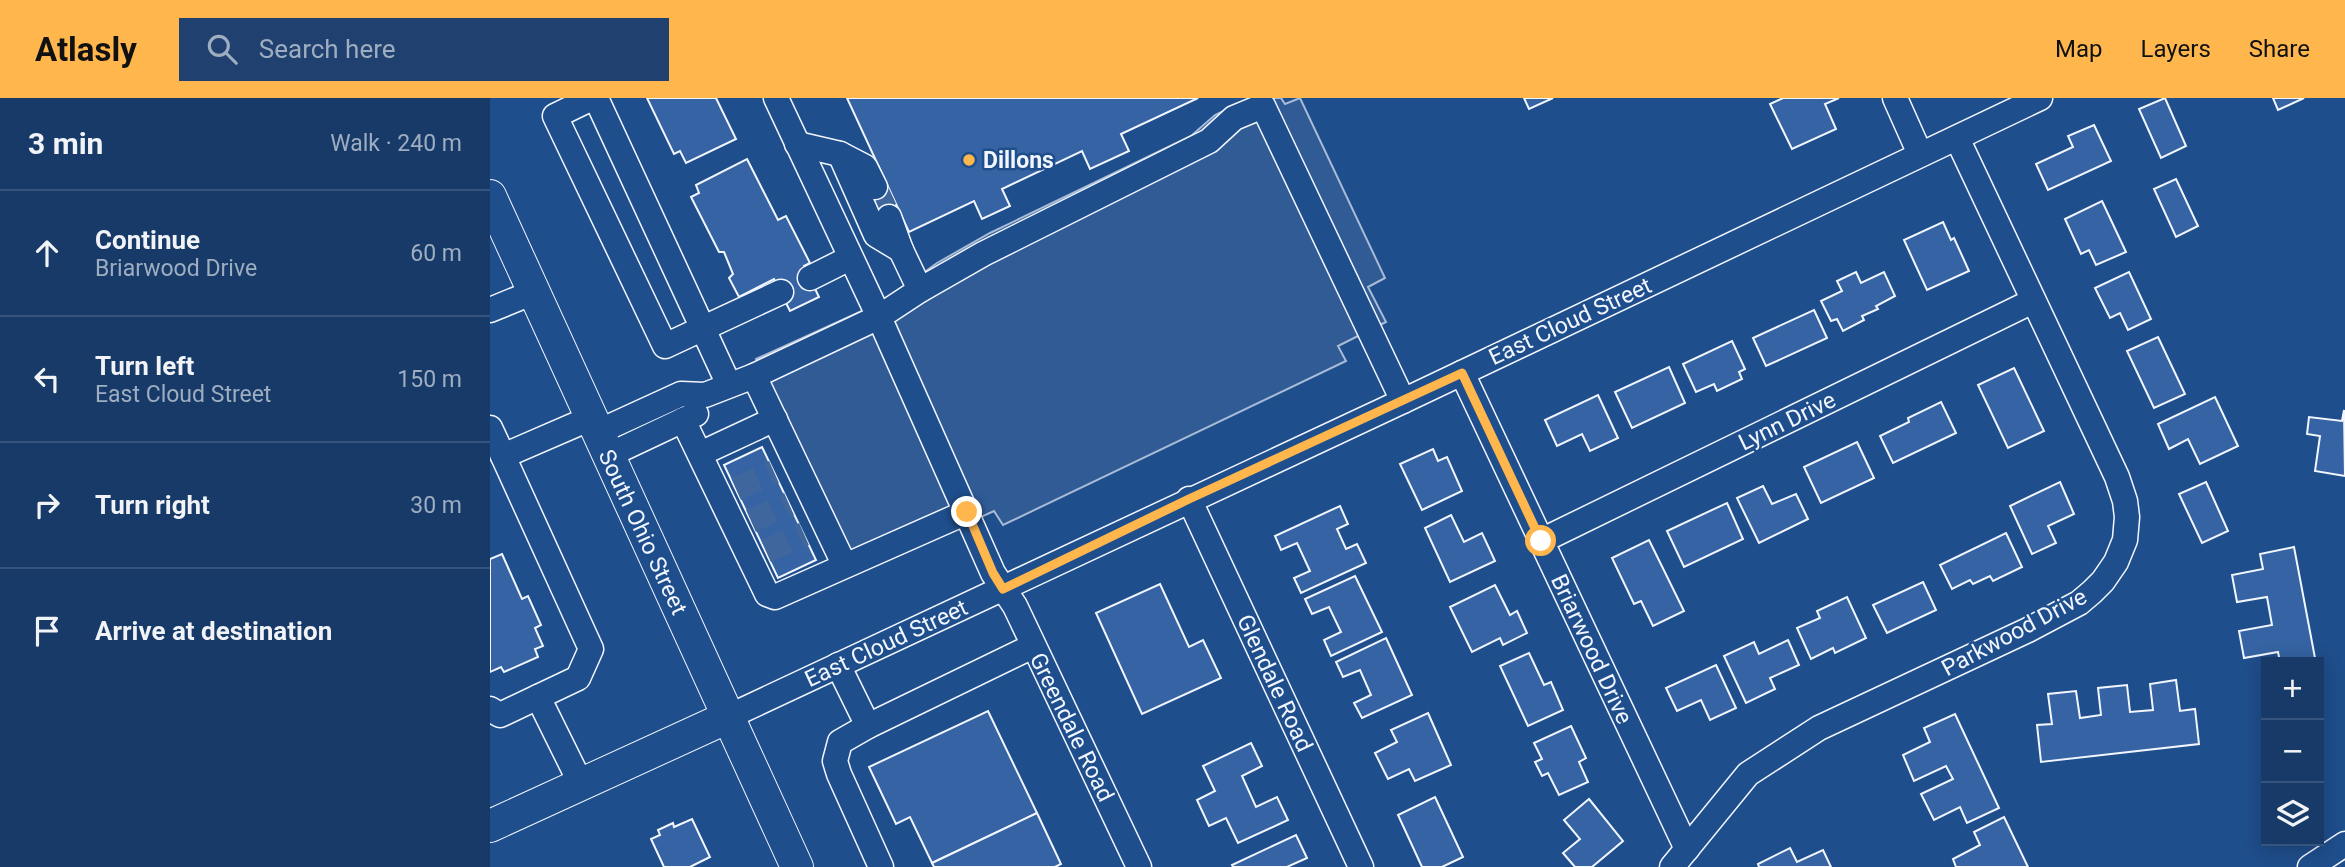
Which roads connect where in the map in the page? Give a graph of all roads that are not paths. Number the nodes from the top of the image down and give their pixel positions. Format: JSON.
{"nodes":[{"id":1,"x":594,"y":98,"type":"edge"},
{"id":2,"x":776,"y":98,"type":"edge"},
{"id":3,"x":1895,"y":98,"type":"edge"},
{"id":4,"x":2040,"y":98,"type":"edge"},
{"id":5,"x":1266,"y":102,"type":"edge"},
{"id":6,"x":1957,"y":138,"type":"junction"},
{"id":7,"x":797,"y":144,"type":"junction"},
{"id":8,"x":840,"y":153,"type":"junction"},
{"id":9,"x":1920,"y":155,"type":"junction"},
{"id":10,"x":874,"y":187,"type":"tunnel mouth"},
{"id":11,"x":490,"y":196,"type":"edge"},
{"id":12,"x":889,"y":217,"type":"tunnel mouth"},
{"id":13,"x":901,"y":250,"type":"junction"},
{"id":14,"x":850,"y":258,"type":"junction"},
{"id":15,"x":810,"y":278,"type":"dead end"},
{"id":16,"x":920,"y":290,"type":"junction"},
{"id":17,"x":534,"y":292,"type":"junction"},
{"id":18,"x":781,"y":292,"type":"dead end"},
{"id":19,"x":2033,"y":301,"type":"junction"},
{"id":20,"x":490,"y":310,"type":"edge"},
{"id":21,"x":879,"y":317,"type":"junction"},
{"id":22,"x":703,"y":329,"type":"junction"},
{"id":23,"x":1462,"y":373,"type":"junction"},
{"id":24,"x":754,"y":376,"type":"junction"},
{"id":25,"x":729,"y":386,"type":"junction"},
{"id":26,"x":705,"y":395,"type":"junction"},
{"id":27,"x":1403,"y":401,"type":"junction"},
{"id":28,"x":684,"y":419,"type":"junction"},
{"id":29,"x":775,"y":419,"type":"junction"},
{"id":30,"x":490,"y":428,"type":"edge"},
{"id":31,"x":599,"y":435,"type":"junction"},
{"id":32,"x":699,"y":454,"type":"junction"},
{"id":33,"x":500,"y":466,"type":"edge"},
{"id":34,"x":1189,"y":499,"type":"junction"},
{"id":35,"x":967,"y":512,"type":"junction"},
{"id":36,"x":1541,"y":541,"type":"junction"},
{"id":37,"x":845,"y":564,"type":"junction"},
{"id":38,"x":1003,"y":589,"type":"junction"},
{"id":39,"x":1033,"y":646,"type":"junction"},
{"id":40,"x":838,"y":665,"type":"junction"},
{"id":41,"x":538,"y":697,"type":"junction"},
{"id":42,"x":490,"y":709,"type":"edge"},
{"id":43,"x":728,"y":717,"type":"junction"},
{"id":44,"x":868,"y":726,"type":"junction"},
{"id":45,"x":580,"y":784,"type":"junction"},
{"id":46,"x":490,"y":825,"type":"edge"},
{"id":47,"x":2345,"y":844,"type":"edge"},
{"id":48,"x":1680,"y":858,"type":"edge"},
{"id":49,"x":797,"y":867,"type":"edge"},
{"id":50,"x":881,"y":867,"type":"edge"},
{"id":51,"x":1139,"y":867,"type":"edge"},
{"id":52,"x":1361,"y":867,"type":"edge"},
{"id":53,"x":2310,"y":867,"type":"edge"}],
"edges":[{"from":1,"to":22,"type":"street"},
{"from":1,"to":22,"type":"street"},
{"from":2,"to":7,"type":"street","name":"Greendale Road"},
{"from":3,"to":9,"type":"street"},
{"from":4,"to":6,"type":"street","name":"East Cloud Street"},
{"from":5,"to":16,"type":"street"},
{"from":5,"to":27,"type":"street"},
{"from":6,"to":9,"type":"street","name":"East Cloud Street"},
{"from":6,"to":19,"type":"street","name":"Parkwood Drive"},
{"from":7,"to":8,"type":"street"},
{"from":7,"to":14,"type":"street","name":"Greendale Road"},
{"from":8,"to":10,"type":"street"},
{"from":8,"to":13,"type":"street"},
{"from":9,"to":23,"type":"street","name":"East Cloud Street"},
{"from":11,"to":17,"type":"main road","name":"South Ohio Street"},
{"from":12,"to":13,"type":"street"},
{"from":13,"to":16,"type":"street"},
{"from":14,"to":15,"type":"street"},
{"from":14,"to":21,"type":"street","name":"Greendale Road"},
{"from":16,"to":21,"type":"street"},
{"from":17,"to":20,"type":"street"},
{"from":17,"to":31,"type":"main road","name":"South Ohio Street"},
{"from":18,"to":22,"type":"street"},
{"from":19,"to":36,"type":"street","name":"Lynn Drive"},
{"from":19,"to":48,"type":"street","name":"Parkwood Drive"},
{"from":21,"to":24,"type":"street"},
{"from":21,"to":35,"type":"street","name":"Greendale Road"},
{"from":22,"to":25,"type":"street"},
{"from":23,"to":27,"type":"street","name":"East Cloud Street"},
{"from":23,"to":36,"type":"street","name":"Briarwood Drive"},
{"from":24,"to":25,"type":"street"},
{"from":24,"to":29,"type":"street"},
{"from":25,"to":26,"type":"street"},
{"from":26,"to":28,"type":"street"},
{"from":26,"to":31,"type":"street"},
{"from":27,"to":34,"type":"street","name":"East Cloud Street"},
{"from":28,"to":31,"type":"street"},
{"from":28,"to":32,"type":"street"},
{"from":29,"to":32,"type":"street"},
{"from":29,"to":37,"type":"street"},
{"from":30,"to":33,"type":"street"},
{"from":31,"to":33,"type":"street"},
{"from":31,"to":43,"type":"main road","name":"South Ohio Street"},
{"from":32,"to":37,"type":"street"},
{"from":33,"to":41,"type":"street"},
{"from":34,"to":38,"type":"street","name":"East Cloud Street"},
{"from":34,"to":52,"type":"street","name":"Glendale Road"},
{"from":35,"to":37,"type":"street"},
{"from":35,"to":38,"type":"street","name":"Greendale Road"},
{"from":36,"to":48,"type":"street","name":"Briarwood Drive"},
{"from":38,"to":39,"type":"street","name":"Greendale Road"},
{"from":38,"to":40,"type":"street","name":"East Cloud Street"},
{"from":39,"to":44,"type":"street"},
{"from":39,"to":51,"type":"street","name":"Greendale Road"},
{"from":40,"to":43,"type":"street","name":"East Cloud Street"},
{"from":40,"to":44,"type":"street"},
{"from":41,"to":42,"type":"street"},
{"from":41,"to":45,"type":"street"},
{"from":43,"to":45,"type":"main road","name":"East Cloud Street"},
{"from":43,"to":49,"type":"main road","name":"South Ohio Street"},
{"from":44,"to":50,"type":"street"},
{"from":45,"to":46,"type":"main road","name":"East Cloud Street"},
{"from":47,"to":53,"type":"street"}]}
